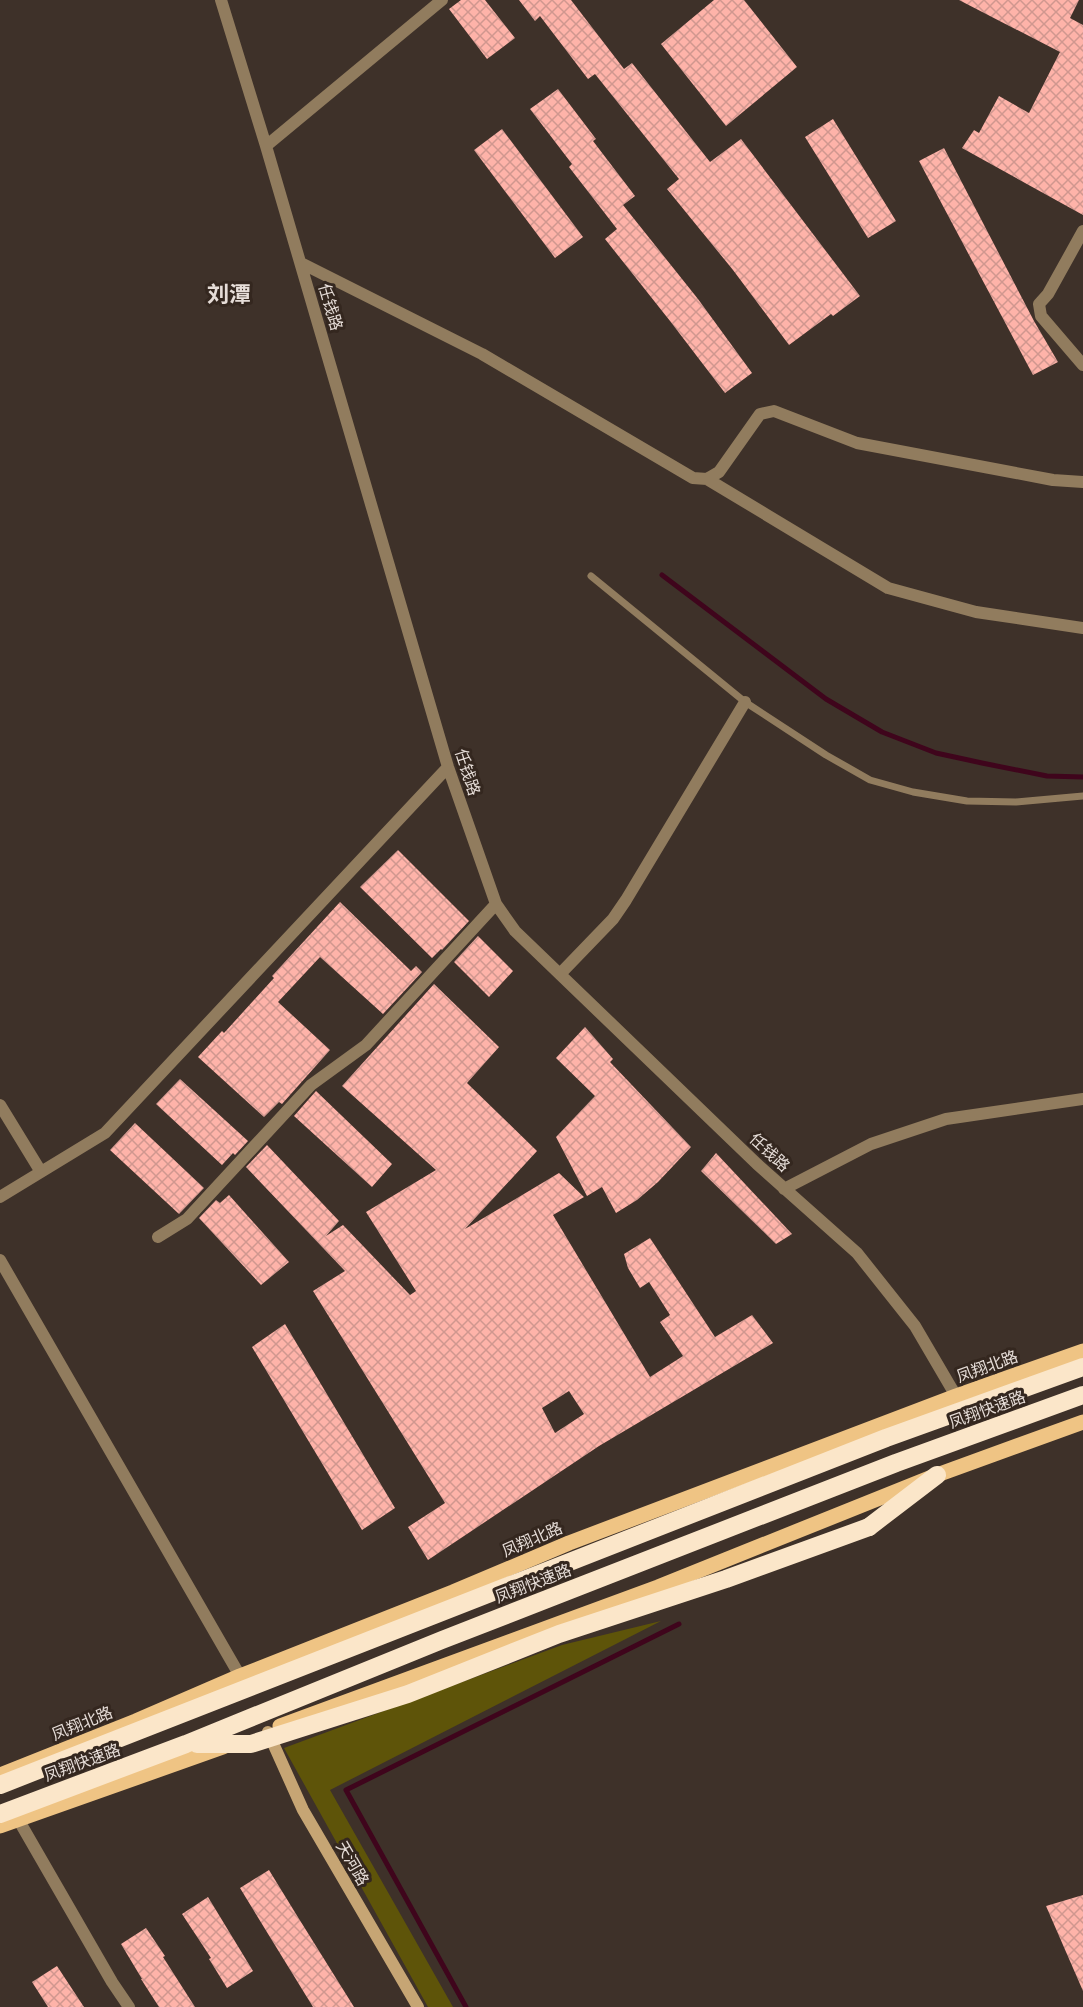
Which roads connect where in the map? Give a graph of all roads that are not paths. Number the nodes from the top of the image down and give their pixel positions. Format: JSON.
{"nodes":[{"id":1,"x":222,"y":0,"type":"edge"},
{"id":2,"x":442,"y":0,"type":"edge"},
{"id":3,"x":266,"y":146,"type":"junction"},
{"id":4,"x":1083,"y":231,"type":"edge"},
{"id":5,"x":301,"y":263,"type":"junction"},
{"id":6,"x":1083,"y":365,"type":"edge"},
{"id":7,"x":707,"y":479,"type":"junction"},
{"id":8,"x":1083,"y":482,"type":"edge"},
{"id":9,"x":591,"y":576,"type":"dead end"},
{"id":10,"x":1083,"y":628,"type":"edge"},
{"id":11,"x":745,"y":702,"type":"junction"},
{"id":12,"x":448,"y":767,"type":"junction"},
{"id":13,"x":1083,"y":796,"type":"edge"},
{"id":14,"x":496,"y":904,"type":"junction"},
{"id":15,"x":560,"y":974,"type":"junction"},
{"id":16,"x":1083,"y":1099,"type":"edge"},
{"id":17,"x":0,"y":1105,"type":"edge"},
{"id":18,"x":41,"y":1172,"type":"junction"},
{"id":19,"x":784,"y":1189,"type":"junction"},
{"id":20,"x":0,"y":1197,"type":"edge"},
{"id":21,"x":158,"y":1237,"type":"dead end"},
{"id":22,"x":0,"y":1260,"type":"edge"},
{"id":23,"x":1083,"y":1351,"type":"edge"},
{"id":24,"x":1083,"y":1367,"type":"edge"},
{"id":25,"x":1083,"y":1395,"type":"edge"},
{"id":26,"x":956,"y":1396,"type":"junction"},
{"id":27,"x":1083,"y":1422,"type":"edge"},
{"id":28,"x":937,"y":1474,"type":"junction"},
{"id":29,"x":240,"y":1676,"type":"junction"},
{"id":30,"x":267,"y":1731,"type":"junction"},
{"id":31,"x":186,"y":1744,"type":"junction"},
{"id":32,"x":0,"y":1775,"type":"edge"},
{"id":33,"x":0,"y":1785,"type":"edge"},
{"id":34,"x":0,"y":1814,"type":"edge"},
{"id":35,"x":18,"y":1819,"type":"junction"},
{"id":36,"x":0,"y":1826,"type":"edge"},
{"id":37,"x":129,"y":2007,"type":"edge"},
{"id":38,"x":418,"y":2007,"type":"edge"}],
"edges":[{"from":1,"to":3,"type":"street","name":"任钱路"},
{"from":2,"to":3,"type":"street"},
{"from":3,"to":5,"type":"street","name":"任钱路"},
{"from":4,"to":6,"type":"street"},
{"from":5,"to":7,"type":"street"},
{"from":5,"to":12,"type":"street","name":"任钱路"},
{"from":7,"to":8,"type":"street"},
{"from":7,"to":10,"type":"street"},
{"from":9,"to":11,"type":"lane"},
{"from":11,"to":13,"type":"lane"},
{"from":11,"to":15,"type":"street"},
{"from":12,"to":14,"type":"street","name":"任钱路"},
{"from":12,"to":18,"type":"street"},
{"from":14,"to":15,"type":"street","name":"任钱路"},
{"from":14,"to":21,"type":"street"},
{"from":15,"to":19,"type":"street","name":"任钱路"},
{"from":16,"to":19,"type":"street"},
{"from":17,"to":18,"type":"street"},
{"from":18,"to":20,"type":"street"},
{"from":19,"to":26,"type":"street","name":"任钱路"},
{"from":22,"to":29,"type":"street"},
{"from":23,"to":26,"type":"main road","name":"凤翔北路"},
{"from":24,"to":33,"type":"highway","name":"凤翔快速路","bridge":true},
{"from":25,"to":31,"type":"highway","name":"凤翔快速路","bridge":true},
{"from":26,"to":29,"type":"main road","name":"凤翔北路"},
{"from":27,"to":28,"type":"main road"},
{"from":28,"to":30,"type":"main road"},
{"from":28,"to":31,"type":"highway","bridge":true},
{"from":29,"to":32,"type":"main road","name":"凤翔北路"},
{"from":30,"to":35,"type":"main road"},
{"from":30,"to":38,"type":"street","name":"天河路"},
{"from":31,"to":34,"type":"highway","name":"凤翔快速路","bridge":true},
{"from":35,"to":36,"type":"main road"},
{"from":35,"to":37,"type":"street"}]}
